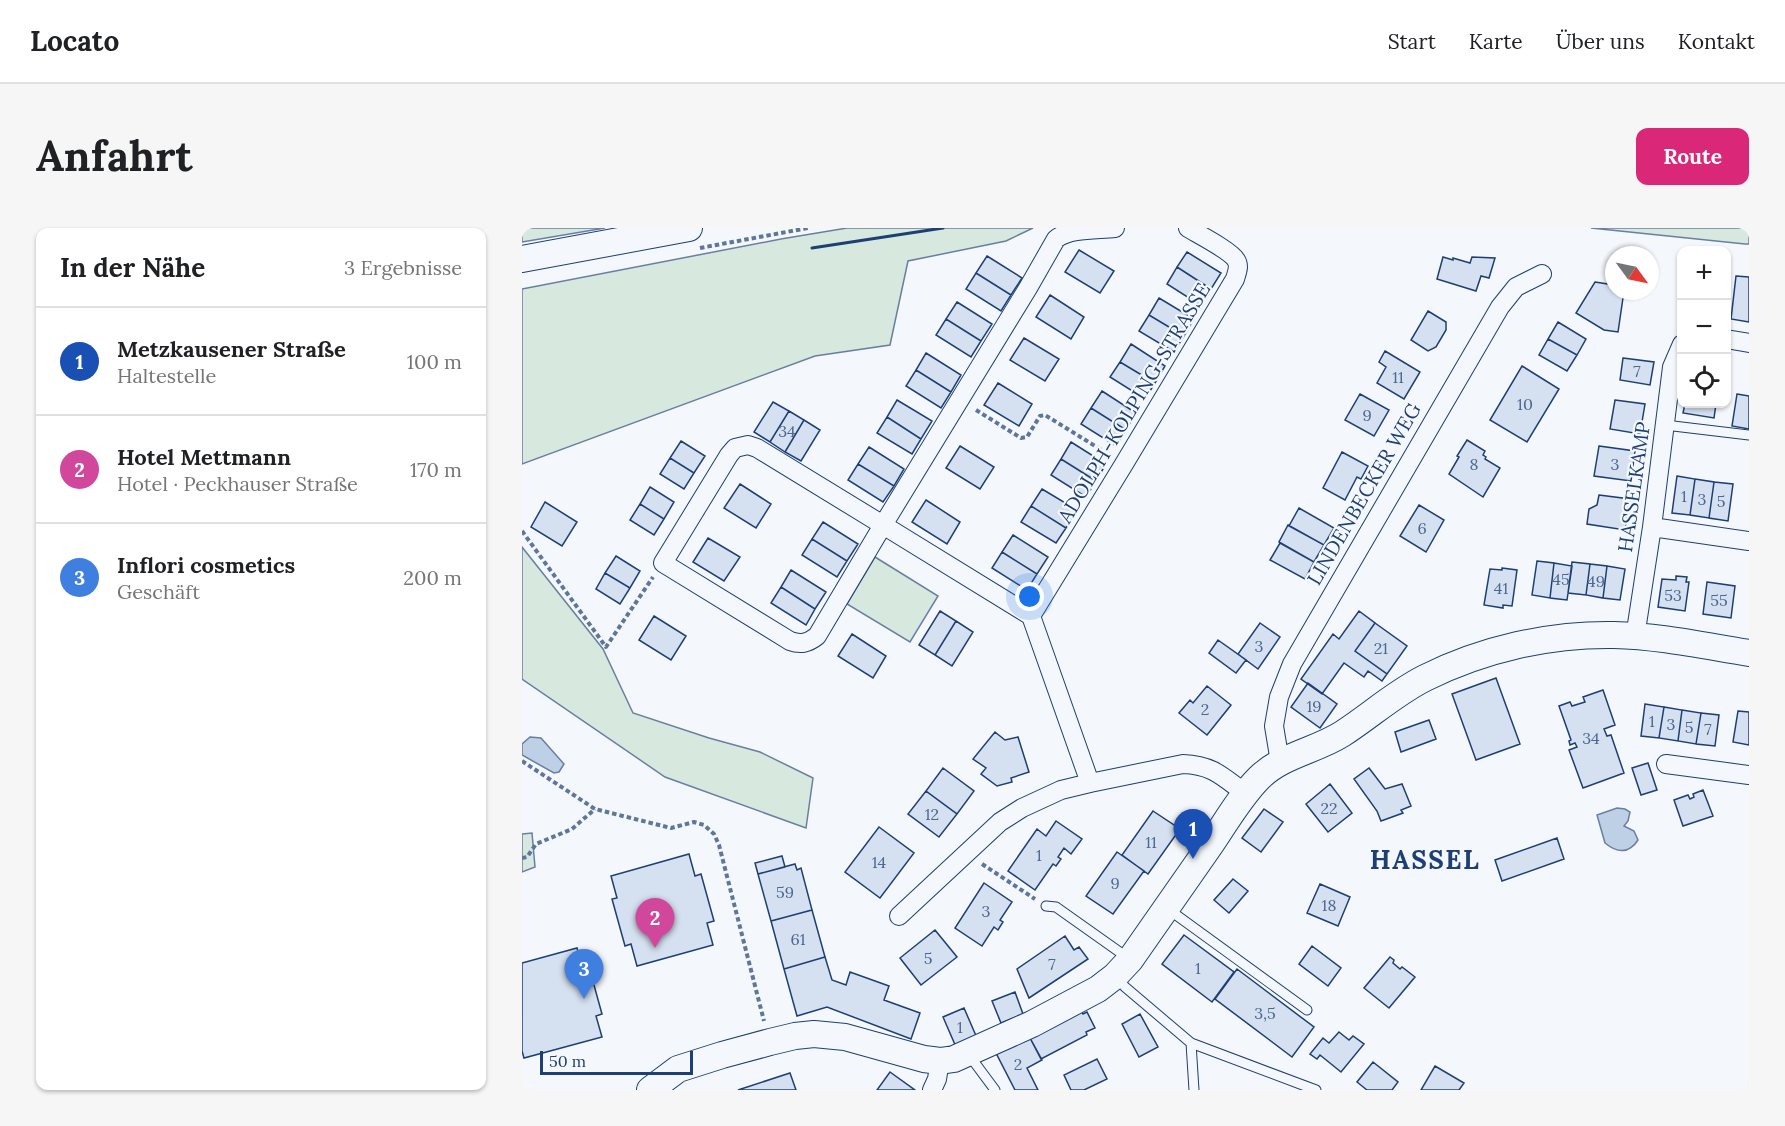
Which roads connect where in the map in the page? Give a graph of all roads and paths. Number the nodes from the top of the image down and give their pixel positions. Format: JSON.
{"nodes":[{"id":1,"x":689,"y":228,"type":"edge"},
{"id":2,"x":1115,"y":228,"type":"edge"},
{"id":3,"x":1188,"y":228,"type":"edge"},
{"id":4,"x":522,"y":259,"type":"edge"},
{"id":5,"x":1542,"y":274,"type":"dead end"},
{"id":6,"x":1731,"y":340,"type":"edge"},
{"id":7,"x":1749,"y":343,"type":"edge"},
{"id":8,"x":1678,"y":354,"type":"edge"},
{"id":9,"x":960,"y":400,"type":"junction"},
{"id":10,"x":1665,"y":425,"type":"junction"},
{"id":11,"x":1749,"y":435,"type":"edge"},
{"id":12,"x":1124,"y":464,"type":"junction"},
{"id":13,"x":883,"y":525,"type":"junction"},
{"id":14,"x":1652,"y":527,"type":"junction"},
{"id":15,"x":522,"y":531,"type":"edge"},
{"id":16,"x":1749,"y":541,"type":"edge"},
{"id":17,"x":663,"y":563,"type":"junction"},
{"id":18,"x":1030,"y":616,"type":"junction"},
{"id":19,"x":1635,"y":637,"type":"junction"},
{"id":20,"x":1749,"y":652,"type":"edge"},
{"id":21,"x":522,"y":761,"type":"edge"},
{"id":22,"x":1280,"y":762,"type":"junction"},
{"id":23,"x":1666,"y":764,"type":"dead end"},
{"id":24,"x":1749,"y":775,"type":"edge"},
{"id":25,"x":1090,"y":783,"type":"junction"},
{"id":26,"x":1246,"y":794,"type":"junction"},
{"id":27,"x":595,"y":809,"type":"junction"},
{"id":28,"x":966,"y":853,"type":"junction"},
{"id":29,"x":522,"y":858,"type":"edge"},
{"id":30,"x":1046,"y":906,"type":"joint"},
{"id":31,"x":1167,"y":908,"type":"junction"},
{"id":32,"x":899,"y":916,"type":"dead end"},
{"id":33,"x":1123,"y":968,"type":"junction"},
{"id":34,"x":1307,"y":1010,"type":"dead end"},
{"id":35,"x":770,"y":1042,"type":"junction"},
{"id":36,"x":1191,"y":1043,"type":"junction"},
{"id":37,"x":968,"y":1053,"type":"junction"},
{"id":38,"x":940,"y":1061,"type":"junction"},
{"id":39,"x":650,"y":1090,"type":"edge"},
{"id":40,"x":932,"y":1090,"type":"edge"},
{"id":41,"x":995,"y":1090,"type":"edge"},
{"id":42,"x":1194,"y":1090,"type":"edge"},
{"id":43,"x":1316,"y":1090,"type":"edge"}],
"edges":[{"from":1,"to":4,"type":"street"},
{"from":2,"to":9,"type":"street"},
{"from":3,"to":12,"type":"street","name":"ADOLPH-KOLPING-STRASSE"},
{"from":5,"to":22,"type":"street","name":"LINDENBECKER WEG"},
{"from":6,"to":7,"type":"street"},
{"from":8,"to":10,"type":"street","name":"HASSELKAMP"},
{"from":9,"to":12,"type":"path"},
{"from":9,"to":13,"type":"street"},
{"from":10,"to":11,"type":"lane"},
{"from":10,"to":14,"type":"street","name":"HASSELKAMP"},
{"from":12,"to":18,"type":"street","name":"ADOLPH-KOLPING-STRASSE"},
{"from":13,"to":17,"type":"street"},
{"from":13,"to":17,"type":"street"},
{"from":13,"to":18,"type":"street"},
{"from":14,"to":16,"type":"street"},
{"from":14,"to":19,"type":"street","name":"HASSELKAMP"},
{"from":15,"to":17,"type":"path"},
{"from":18,"to":25,"type":"street"},
{"from":19,"to":20,"type":"street"},
{"from":19,"to":22,"type":"street"},
{"from":21,"to":27,"type":"path"},
{"from":22,"to":26,"type":"street"},
{"from":23,"to":24,"type":"street"},
{"from":25,"to":26,"type":"street"},
{"from":25,"to":28,"type":"street"},
{"from":26,"to":31,"type":"street"},
{"from":27,"to":29,"type":"path"},
{"from":27,"to":35,"type":"path"},
{"from":28,"to":30,"type":"path"},
{"from":28,"to":32,"type":"street"},
{"from":30,"to":33,"type":"lane"},
{"from":31,"to":33,"type":"street"},
{"from":31,"to":34,"type":"lane"},
{"from":33,"to":36,"type":"lane"},
{"from":33,"to":37,"type":"street"},
{"from":35,"to":38,"type":"street"},
{"from":35,"to":39,"type":"street"},
{"from":36,"to":42,"type":"lane"},
{"from":36,"to":43,"type":"lane"},
{"from":37,"to":38,"type":"street"},
{"from":37,"to":41,"type":"lane"},
{"from":38,"to":40,"type":"street"}]}
